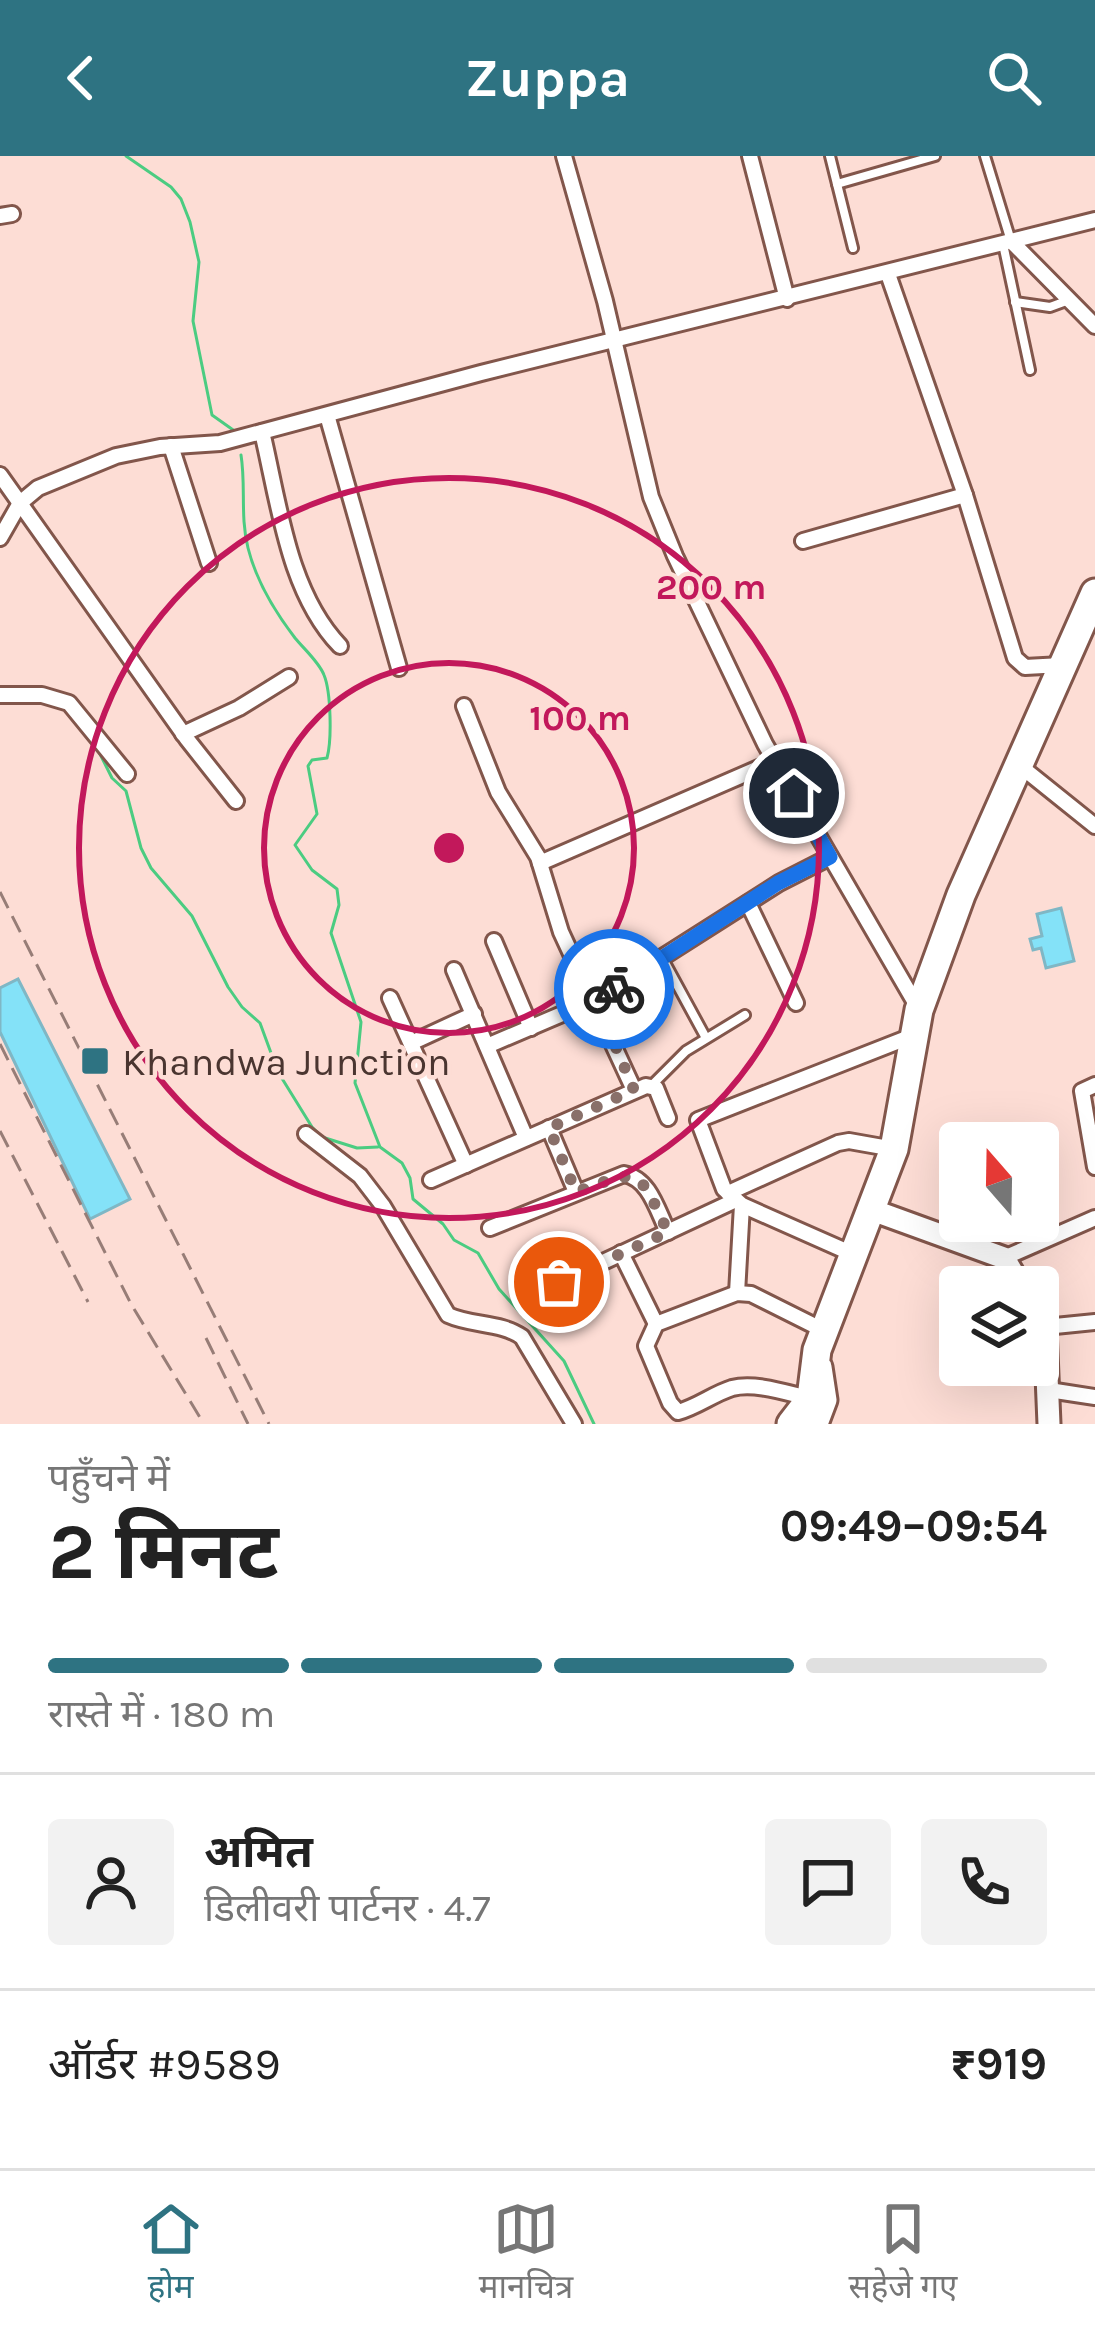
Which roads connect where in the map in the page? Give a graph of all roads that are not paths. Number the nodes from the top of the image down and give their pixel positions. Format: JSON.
{"nodes":[{"id":1,"x":565,"y":156,"type":"edge"},
{"id":2,"x":750,"y":156,"type":"edge"},
{"id":3,"x":830,"y":156,"type":"edge"},
{"id":4,"x":888,"y":156,"type":"edge"},
{"id":5,"x":935,"y":156,"type":"edge"},
{"id":6,"x":986,"y":156,"type":"edge"},
{"id":7,"x":892,"y":169,"type":"junction"},
{"id":8,"x":837,"y":184,"type":"junction"},
{"id":9,"x":1095,"y":220,"type":"edge"},
{"id":10,"x":1007,"y":243,"type":"junction"},
{"id":11,"x":854,"y":248,"type":"dead end"},
{"id":12,"x":888,"y":274,"type":"junction"},
{"id":13,"x":788,"y":299,"type":"junction"},
{"id":14,"x":1069,"y":301,"type":"junction"},
{"id":15,"x":1016,"y":302,"type":"junction"},
{"id":16,"x":1095,"y":326,"type":"edge"},
{"id":17,"x":612,"y":343,"type":"junction"},
{"id":18,"x":1030,"y":370,"type":"dead end"},
{"id":19,"x":327,"y":415,"type":"junction"},
{"id":20,"x":262,"y":432,"type":"junction"},
{"id":21,"x":172,"y":446,"type":"junction"},
{"id":22,"x":0,"y":475,"type":"edge"},
{"id":23,"x":965,"y":495,"type":"junction"},
{"id":24,"x":20,"y":503,"type":"junction"},
{"id":25,"x":0,"y":538,"type":"edge"},
{"id":26,"x":803,"y":541,"type":"dead end"},
{"id":27,"x":209,"y":562,"type":"dead end"},
{"id":28,"x":1095,"y":593,"type":"edge"},
{"id":29,"x":340,"y":646,"type":"dead end"},
{"id":30,"x":1064,"y":665,"type":"junction"},
{"id":31,"x":399,"y":668,"type":"dead end"},
{"id":32,"x":289,"y":677,"type":"dead end"},
{"id":33,"x":0,"y":695,"type":"edge"},
{"id":34,"x":464,"y":706,"type":"dead end"},
{"id":35,"x":183,"y":734,"type":"junction"},
{"id":36,"x":775,"y":761,"type":"junction"},
{"id":37,"x":1019,"y":765,"type":"junction"},
{"id":38,"x":127,"y":774,"type":"dead end"},
{"id":39,"x":236,"y":801,"type":"dead end"},
{"id":40,"x":1095,"y":826,"type":"edge"},
{"id":41,"x":830,"y":857,"type":"junction"},
{"id":42,"x":540,"y":863,"type":"junction"},
{"id":43,"x":748,"y":903,"type":"junction"},
{"id":44,"x":494,"y":941,"type":"dead end"},
{"id":45,"x":662,"y":958,"type":"junction"},
{"id":46,"x":454,"y":970,"type":"dead end"},
{"id":47,"x":390,"y":998,"type":"dead end"},
{"id":48,"x":596,"y":1000,"type":"junction"},
{"id":49,"x":796,"y":1003,"type":"dead end"},
{"id":50,"x":474,"y":1014,"type":"junction"},
{"id":51,"x":745,"y":1016,"type":"dead end"},
{"id":52,"x":917,"y":1023,"type":"junction"},
{"id":53,"x":532,"y":1028,"type":"junction"},
{"id":54,"x":706,"y":1038,"type":"junction"},
{"id":55,"x":410,"y":1043,"type":"junction"},
{"id":56,"x":487,"y":1046,"type":"junction"},
{"id":57,"x":652,"y":1085,"type":"junction"},
{"id":58,"x":1095,"y":1085,"type":"edge"},
{"id":59,"x":634,"y":1090,"type":"junction"},
{"id":60,"x":668,"y":1118,"type":"dead end"},
{"id":61,"x":549,"y":1128,"type":"junction"},
{"id":62,"x":306,"y":1134,"type":"dead end"},
{"id":63,"x":526,"y":1138,"type":"junction"},
{"id":64,"x":894,"y":1149,"type":"junction"},
{"id":65,"x":466,"y":1165,"type":"junction"},
{"id":66,"x":1095,"y":1167,"type":"edge"},
{"id":67,"x":431,"y":1180,"type":"dead end"},
{"id":68,"x":576,"y":1192,"type":"junction"},
{"id":69,"x":736,"y":1199,"type":"junction"},
{"id":70,"x":872,"y":1210,"type":"junction"},
{"id":71,"x":1095,"y":1218,"type":"edge"},
{"id":72,"x":490,"y":1228,"type":"dead end"},
{"id":73,"x":668,"y":1232,"type":"junction"},
{"id":74,"x":621,"y":1253,"type":"junction"},
{"id":75,"x":855,"y":1256,"type":"junction"},
{"id":76,"x":1004,"y":1258,"type":"junction"},
{"id":77,"x":1009,"y":1266,"type":"edge"},
{"id":78,"x":737,"y":1293,"type":"junction"},
{"id":79,"x":528,"y":1297,"type":"dead end"},
{"id":80,"x":1059,"y":1321,"type":"edge"},
{"id":81,"x":1095,"y":1322,"type":"edge"},
{"id":82,"x":656,"y":1324,"type":"junction"},
{"id":83,"x":821,"y":1340,"type":"junction"},
{"id":84,"x":1049,"y":1386,"type":"edge"},
{"id":85,"x":1049,"y":1390,"type":"junction"},
{"id":86,"x":1095,"y":1397,"type":"edge"},
{"id":87,"x":805,"y":1415,"type":"edge"},
{"id":88,"x":674,"y":1418,"type":"edge"},
{"id":89,"x":574,"y":1424,"type":"edge"},
{"id":90,"x":1049,"y":1424,"type":"edge"}],
"edges":[{"from":1,"to":17,"type":"street"},
{"from":2,"to":13,"type":"street"},
{"from":3,"to":8,"type":"lane"},
{"from":4,"to":7,"type":"lane"},
{"from":5,"to":7,"type":"lane"},
{"from":6,"to":10,"type":"lane"},
{"from":7,"to":8,"type":"lane"},
{"from":8,"to":11,"type":"lane"},
{"from":9,"to":10,"type":"street"},
{"from":10,"to":12,"type":"street"},
{"from":10,"to":14,"type":"street"},
{"from":10,"to":15,"type":"lane"},
{"from":12,"to":13,"type":"street"},
{"from":12,"to":23,"type":"street"},
{"from":13,"to":17,"type":"street"},
{"from":14,"to":15,"type":"lane"},
{"from":14,"to":16,"type":"street"},
{"from":15,"to":18,"type":"lane"},
{"from":17,"to":19,"type":"street"},
{"from":17,"to":36,"type":"street"},
{"from":19,"to":20,"type":"street"},
{"from":19,"to":31,"type":"street"},
{"from":20,"to":21,"type":"street"},
{"from":20,"to":29,"type":"street"},
{"from":21,"to":24,"type":"street"},
{"from":21,"to":27,"type":"street"},
{"from":22,"to":24,"type":"street"},
{"from":23,"to":26,"type":"street"},
{"from":23,"to":30,"type":"street"},
{"from":24,"to":25,"type":"street"},
{"from":24,"to":35,"type":"street"},
{"from":28,"to":30,"type":"highway"},
{"from":30,"to":37,"type":"highway"},
{"from":32,"to":35,"type":"street"},
{"from":33,"to":38,"type":"street"},
{"from":34,"to":42,"type":"street"},
{"from":35,"to":39,"type":"street"},
{"from":36,"to":41,"type":"street"},
{"from":36,"to":42,"type":"street"},
{"from":37,"to":40,"type":"street"},
{"from":37,"to":52,"type":"highway"},
{"from":41,"to":43,"type":"street"},
{"from":41,"to":52,"type":"street"},
{"from":42,"to":48,"type":"street"},
{"from":43,"to":45,"type":"street"},
{"from":43,"to":49,"type":"street"},
{"from":44,"to":53,"type":"street"},
{"from":45,"to":48,"type":"street"},
{"from":45,"to":54,"type":"lane"},
{"from":46,"to":50,"type":"street"},
{"from":47,"to":55,"type":"street"},
{"from":48,"to":53,"type":"street"},
{"from":48,"to":59,"type":"street"},
{"from":50,"to":55,"type":"street"},
{"from":50,"to":56,"type":"street"},
{"from":51,"to":54,"type":"lane"},
{"from":52,"to":64,"type":"highway"},
{"from":52,"to":69,"type":"street"},
{"from":53,"to":56,"type":"street"},
{"from":54,"to":57,"type":"lane"},
{"from":55,"to":65,"type":"street"},
{"from":56,"to":63,"type":"street"},
{"from":57,"to":59,"type":"street"},
{"from":57,"to":60,"type":"street"},
{"from":58,"to":66,"type":"street"},
{"from":59,"to":61,"type":"street"},
{"from":61,"to":63,"type":"street"},
{"from":61,"to":68,"type":"street"},
{"from":62,"to":89,"type":"street"},
{"from":63,"to":65,"type":"street"},
{"from":64,"to":69,"type":"street"},
{"from":64,"to":70,"type":"highway"},
{"from":65,"to":67,"type":"street"},
{"from":68,"to":72,"type":"street"},
{"from":68,"to":73,"type":"street"},
{"from":69,"to":73,"type":"street"},
{"from":69,"to":75,"type":"street"},
{"from":69,"to":78,"type":"street"},
{"from":70,"to":75,"type":"highway"},
{"from":70,"to":76,"type":"main road"},
{"from":71,"to":76,"type":"street"},
{"from":73,"to":74,"type":"street"},
{"from":74,"to":79,"type":"street"},
{"from":74,"to":82,"type":"street"},
{"from":75,"to":83,"type":"highway"},
{"from":76,"to":77,"type":"main road"},
{"from":78,"to":82,"type":"street"},
{"from":78,"to":83,"type":"street"},
{"from":80,"to":81,"type":"street"},
{"from":82,"to":88,"type":"street"},
{"from":83,"to":87,"type":"highway"},
{"from":84,"to":85,"type":"main road"},
{"from":85,"to":86,"type":"street"},
{"from":85,"to":90,"type":"main road"},
{"from":87,"to":88,"type":"street"}]}
